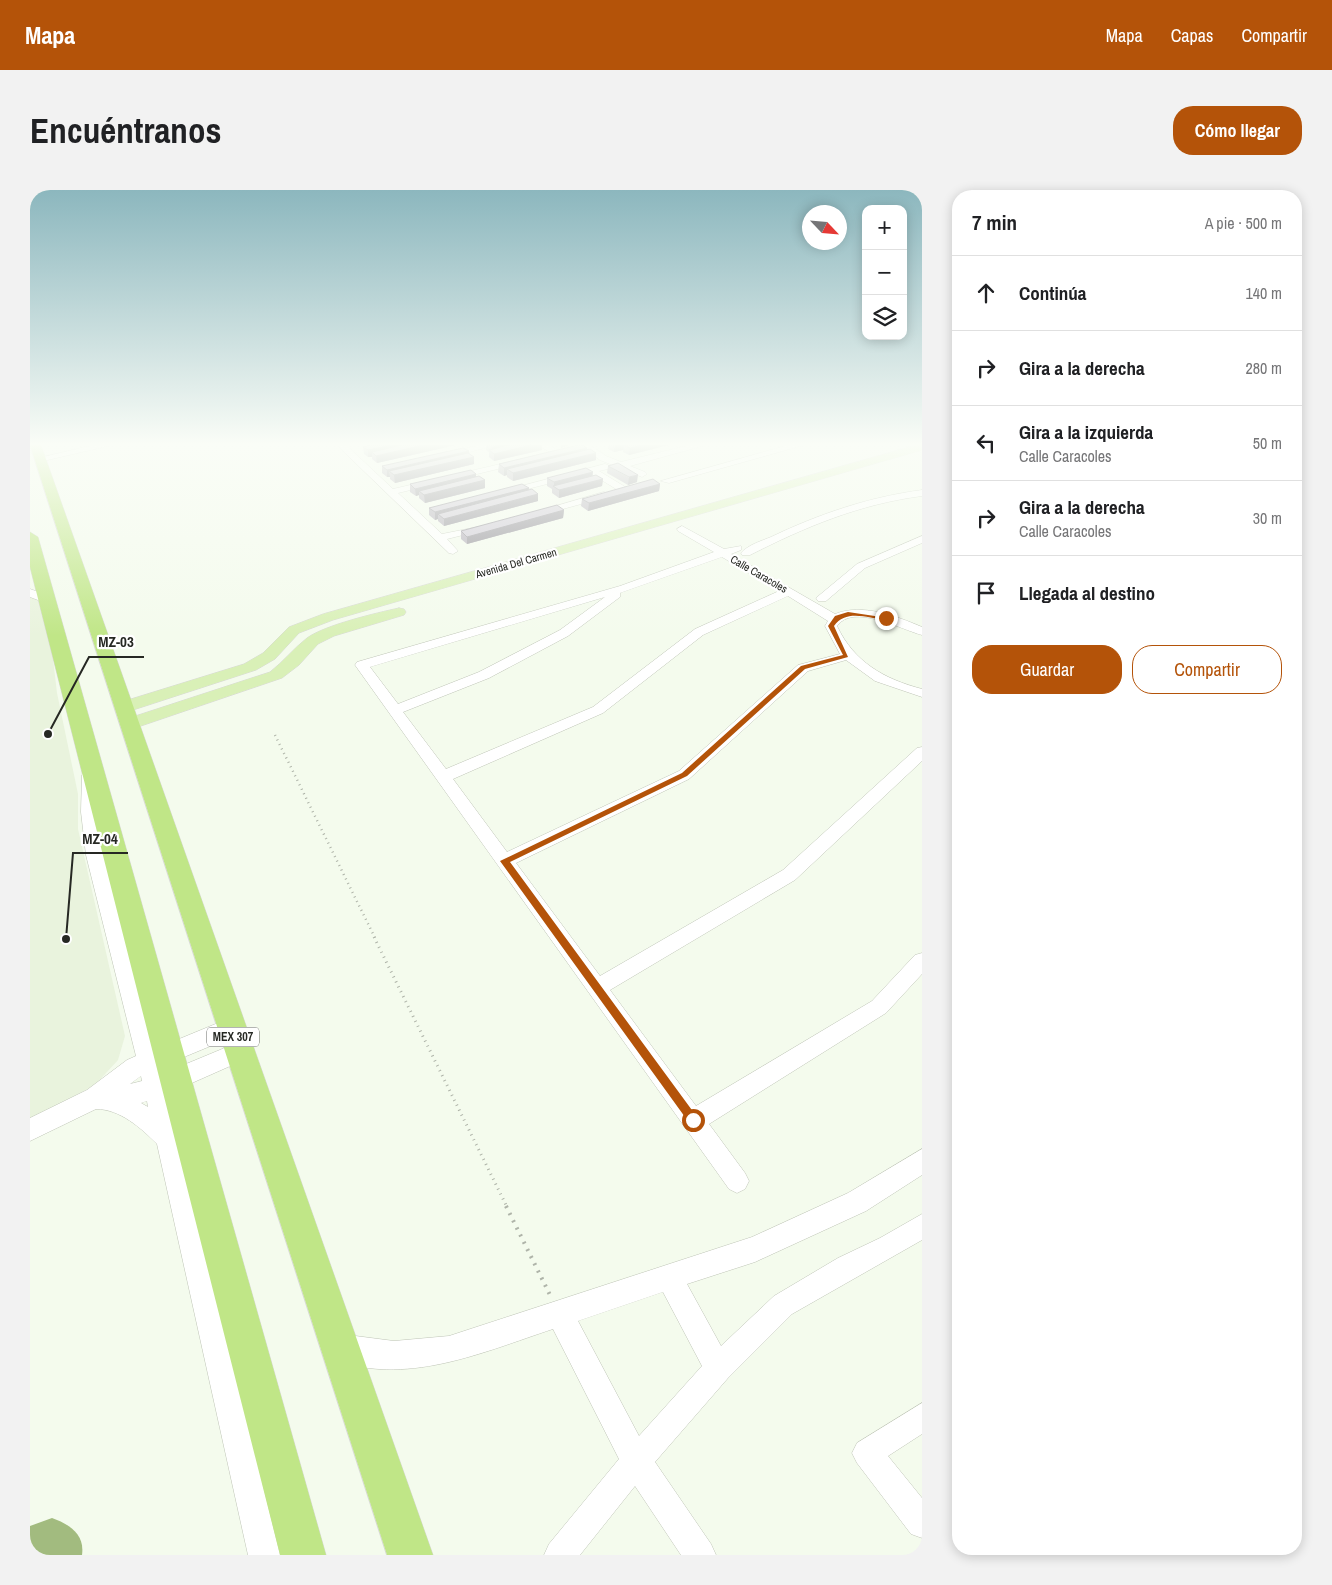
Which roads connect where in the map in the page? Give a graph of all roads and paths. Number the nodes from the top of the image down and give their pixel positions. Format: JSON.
{"nodes":[{"id":1,"x":51,"y":509,"type":"edge"},
{"id":2,"x":409,"y":509,"type":"edge"},
{"id":3,"x":554,"y":509,"type":"edge"},
{"id":4,"x":707,"y":509,"type":"edge"},
{"id":5,"x":727,"y":509,"type":"edge"},
{"id":6,"x":750,"y":509,"type":"edge"},
{"id":7,"x":848,"y":509,"type":"edge"},
{"id":8,"x":735,"y":513,"type":"junction"},
{"id":9,"x":523,"y":517,"type":"edge"},
{"id":10,"x":495,"y":524,"type":"edge"},
{"id":11,"x":697,"y":524,"type":"junction"},
{"id":12,"x":682,"y":529,"type":"junction"},
{"id":13,"x":626,"y":532,"type":"junction"},
{"id":14,"x":440,"y":538,"type":"junction"},
{"id":15,"x":922,"y":539,"type":"edge"},
{"id":16,"x":640,"y":541,"type":"junction"},
{"id":17,"x":31,"y":546,"type":"edge"},
{"id":18,"x":453,"y":550,"type":"dead end"},
{"id":19,"x":735,"y":551,"type":"junction"},
{"id":20,"x":782,"y":574,"type":"junction"},
{"id":21,"x":507,"y":580,"type":"dead end"},
{"id":22,"x":768,"y":580,"type":"junction"},
{"id":23,"x":624,"y":588,"type":"junction"},
{"id":24,"x":788,"y":592,"type":"junction"},
{"id":25,"x":38,"y":596,"type":"edge"},
{"id":26,"x":402,"y":596,"type":"junction"},
{"id":27,"x":822,"y":598,"type":"junction"},
{"id":28,"x":848,"y":613,"type":"junction"},
{"id":29,"x":836,"y":620,"type":"junction"},
{"id":30,"x":922,"y":631,"type":"edge"},
{"id":31,"x":846,"y":656,"type":"junction"},
{"id":32,"x":231,"y":673,"type":"junction"},
{"id":33,"x":182,"y":688,"type":"junction"},
{"id":34,"x":241,"y":688,"type":"junction"},
{"id":35,"x":922,"y":693,"type":"edge"},
{"id":36,"x":190,"y":704,"type":"junction"},
{"id":37,"x":395,"y":710,"type":"junction"},
{"id":38,"x":126,"y":715,"type":"junction"},
{"id":39,"x":275,"y":734,"type":"dead end"},
{"id":40,"x":922,"y":752,"type":"edge"},
{"id":41,"x":92,"y":765,"type":"junction"},
{"id":42,"x":443,"y":777,"type":"junction"},
{"id":43,"x":504,"y":861,"type":"junction"},
{"id":44,"x":922,"y":961,"type":"edge"},
{"id":45,"x":597,"y":988,"type":"junction"},
{"id":46,"x":140,"y":1034,"type":"junction"},
{"id":47,"x":234,"y":1040,"type":"junction"},
{"id":48,"x":161,"y":1070,"type":"junction"},
{"id":49,"x":108,"y":1093,"type":"junction"},
{"id":50,"x":693,"y":1120,"type":"junction"},
{"id":51,"x":30,"y":1130,"type":"edge"},
{"id":52,"x":166,"y":1137,"type":"junction"},
{"id":53,"x":922,"y":1161,"type":"edge"},
{"id":54,"x":737,"y":1181,"type":"dead end"},
{"id":55,"x":922,"y":1226,"type":"edge"},
{"id":56,"x":670,"y":1278,"type":"junction"},
{"id":57,"x":559,"y":1313,"type":"junction"},
{"id":58,"x":340,"y":1348,"type":"junction"},
{"id":59,"x":718,"y":1368,"type":"junction"},
{"id":60,"x":922,"y":1416,"type":"edge"},
{"id":61,"x":636,"y":1462,"type":"junction"},
{"id":62,"x":287,"y":1495,"type":"junction"},
{"id":63,"x":922,"y":1523,"type":"edge"},
{"id":64,"x":264,"y":1555,"type":"edge"},
{"id":65,"x":303,"y":1555,"type":"edge"},
{"id":66,"x":410,"y":1555,"type":"edge"},
{"id":67,"x":560,"y":1555,"type":"edge"},
{"id":68,"x":700,"y":1555,"type":"edge"}],
"edges":[{"from":1,"to":38,"type":"highway","number":"MEX 307"},
{"from":2,"to":14,"type":"street"},
{"from":3,"to":9,"type":"street"},
{"from":4,"to":13,"type":"main road","name":"Avenida Del Carmen"},
{"from":5,"to":8,"type":"main road"},
{"from":6,"to":8,"type":"main road","name":"Avenida Del Carmen"},
{"from":7,"to":19,"type":"street"},
{"from":8,"to":11,"type":"main road","name":"Avenida Del Carmen"},
{"from":10,"to":14,"type":"street"},
{"from":11,"to":12,"type":"main road","name":"Avenida Del Carmen"},
{"from":11,"to":19,"type":"street","name":"Calle Caracoles"},
{"from":12,"to":16,"type":"main road","name":"Avenida Del Carmen"},
{"from":12,"to":19,"type":"street","name":"Calle Caracoles"},
{"from":13,"to":16,"type":"main road"},
{"from":13,"to":26,"type":"main road","name":"Avenida Del Carmen"},
{"from":14,"to":18,"type":"street"},
{"from":15,"to":27,"type":"street"},
{"from":16,"to":21,"type":"main road","name":"Avenida Del Carmen"},
{"from":17,"to":25,"type":"highway"},
{"from":19,"to":20,"type":"street","name":"Calle Caracoles"},
{"from":19,"to":22,"type":"street","name":"Calle Caracoles"},
{"from":19,"to":23,"type":"street"},
{"from":20,"to":22,"type":"street"},
{"from":20,"to":27,"type":"street","name":"Calle Caracoles"},
{"from":22,"to":24,"type":"street","name":"Calle Caracoles"},
{"from":23,"to":37,"type":"street"},
{"from":23,"to":37,"type":"street"},
{"from":24,"to":29,"type":"street","name":"Calle Caracoles"},
{"from":24,"to":42,"type":"street"},
{"from":25,"to":41,"type":"highway"},
{"from":26,"to":32,"type":"main road","name":"Avenida Del Carmen"},
{"from":26,"to":34,"type":"main road"},
{"from":27,"to":28,"type":"street","name":"Calle Caracoles"},
{"from":28,"to":29,"type":"street"},
{"from":28,"to":30,"type":"street","name":"Calle Caracoles"},
{"from":29,"to":31,"type":"street"},
{"from":31,"to":35,"type":"street"},
{"from":31,"to":43,"type":"street"},
{"from":32,"to":33,"type":"main road","name":"Avenida Del Carmen"},
{"from":32,"to":34,"type":"main road"},
{"from":33,"to":36,"type":"main road"},
{"from":33,"to":38,"type":"main road","name":"Avenida Del Carmen"},
{"from":34,"to":36,"type":"main road"},
{"from":36,"to":38,"type":"main road"},
{"from":37,"to":42,"type":"street"},
{"from":38,"to":47,"type":"highway","number":"MEX 307"},
{"from":39,"to":57,"type":"path"},
{"from":40,"to":45,"type":"street"},
{"from":41,"to":46,"type":"street"},
{"from":41,"to":48,"type":"highway"},
{"from":42,"to":43,"type":"street"},
{"from":43,"to":45,"type":"street"},
{"from":44,"to":50,"type":"street"},
{"from":45,"to":50,"type":"street"},
{"from":46,"to":48,"type":"street"},
{"from":46,"to":49,"type":"street"},
{"from":47,"to":48,"type":"street"},
{"from":47,"to":58,"type":"highway","number":"MEX 307"},
{"from":48,"to":49,"type":"street"},
{"from":48,"to":52,"type":"street"},
{"from":48,"to":62,"type":"highway"},
{"from":49,"to":51,"type":"street"},
{"from":49,"to":52,"type":"street"},
{"from":50,"to":54,"type":"street"},
{"from":52,"to":64,"type":"street"},
{"from":53,"to":56,"type":"street"},
{"from":55,"to":59,"type":"street"},
{"from":56,"to":57,"type":"street"},
{"from":56,"to":59,"type":"street"},
{"from":57,"to":58,"type":"street"},
{"from":57,"to":61,"type":"street"},
{"from":58,"to":66,"type":"highway","number":"MEX 307"},
{"from":59,"to":61,"type":"street"},
{"from":60,"to":63,"type":"street"},
{"from":61,"to":67,"type":"street"},
{"from":61,"to":68,"type":"street"},
{"from":62,"to":64,"type":"street"},
{"from":62,"to":65,"type":"highway"}]}
